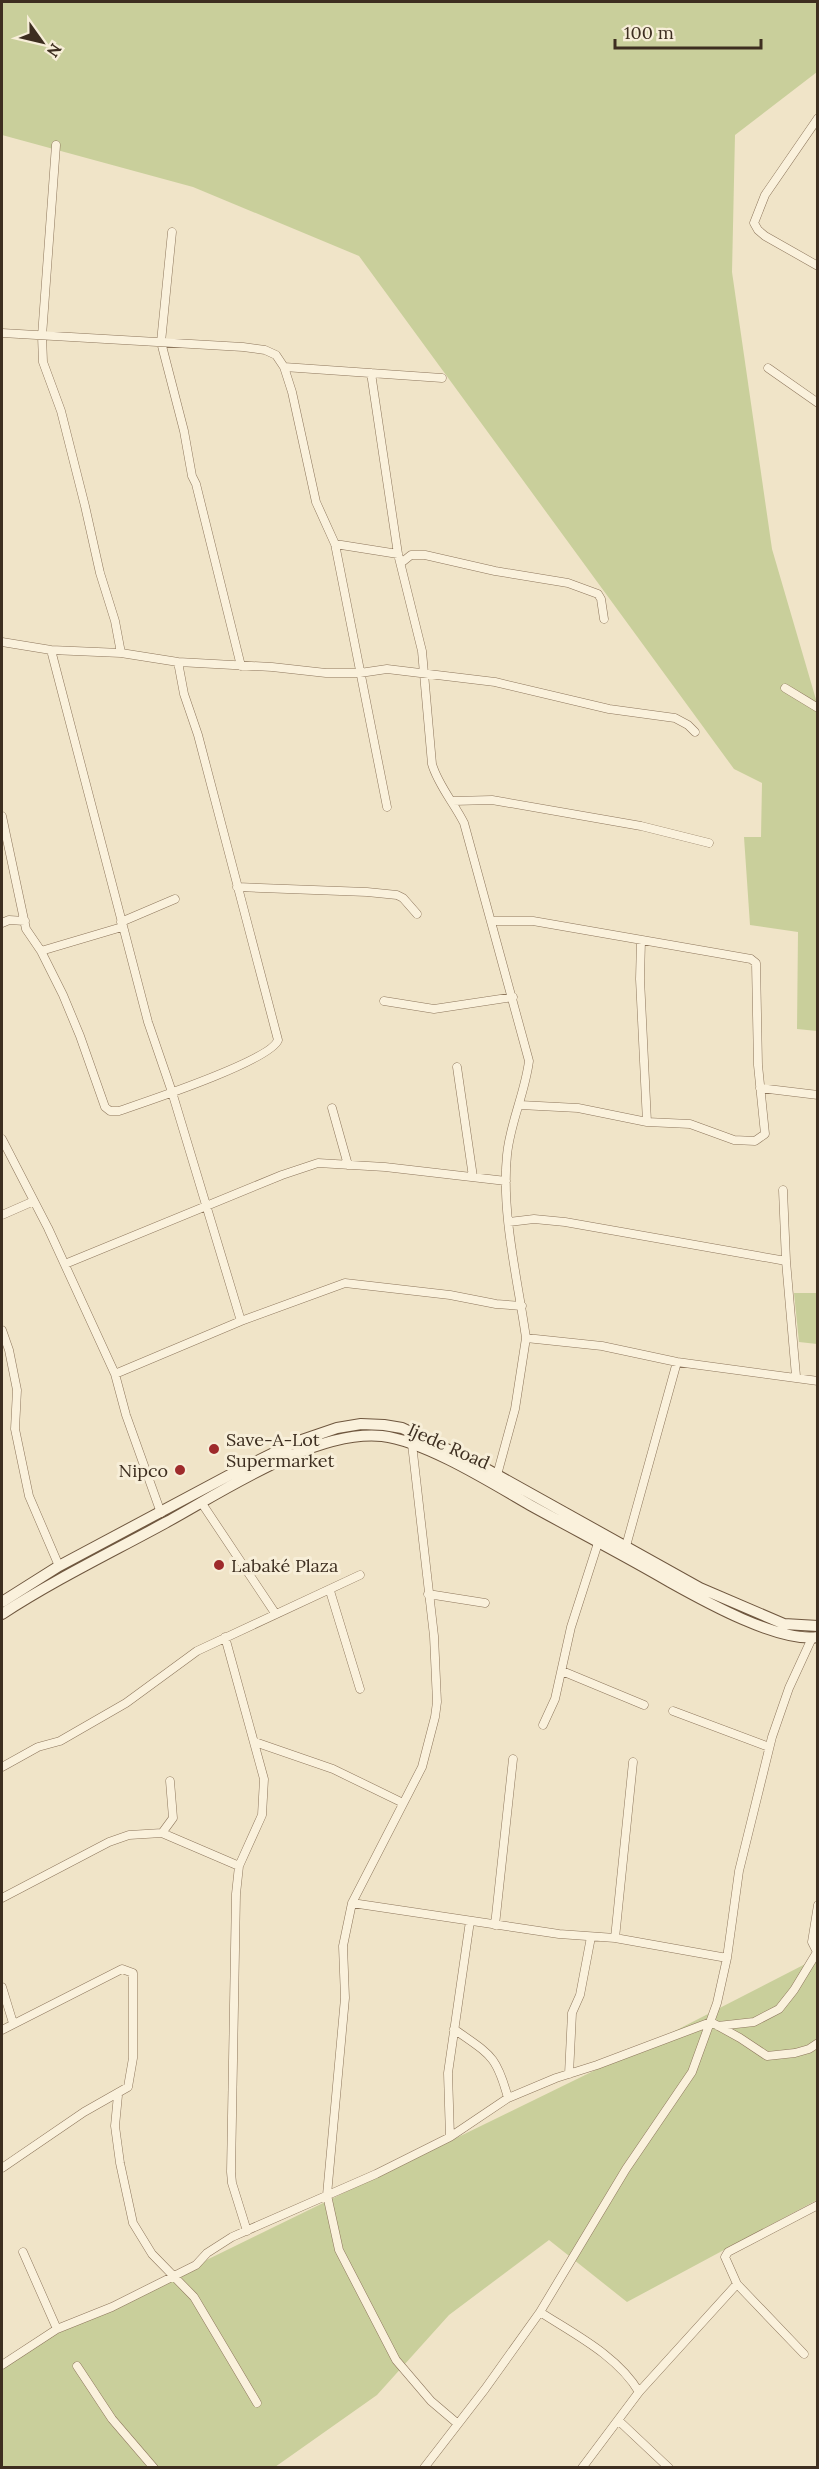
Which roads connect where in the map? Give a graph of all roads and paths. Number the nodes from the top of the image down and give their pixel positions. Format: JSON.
{"nodes":[{"id":1,"x":818,"y":118,"type":"edge"},
{"id":2,"x":56,"y":145,"type":"dead end"},
{"id":3,"x":172,"y":232,"type":"dead end"},
{"id":4,"x":818,"y":266,"type":"edge"},
{"id":5,"x":2,"y":333,"type":"edge"},
{"id":6,"x":42,"y":336,"type":"junction"},
{"id":7,"x":161,"y":342,"type":"junction"},
{"id":8,"x":284,"y":367,"type":"junction"},
{"id":9,"x":768,"y":368,"type":"dead end"},
{"id":10,"x":371,"y":373,"type":"junction"},
{"id":11,"x":442,"y":378,"type":"dead end"},
{"id":12,"x":818,"y":403,"type":"edge"},
{"id":13,"x":335,"y":544,"type":"junction"},
{"id":14,"x":399,"y":559,"type":"junction"},
{"id":15,"x":604,"y":619,"type":"dead end"},
{"id":16,"x":2,"y":639,"type":"edge"},
{"id":17,"x":51,"y":650,"type":"junction"},
{"id":18,"x":121,"y":654,"type":"junction"},
{"id":19,"x":178,"y":662,"type":"junction"},
{"id":20,"x":241,"y":666,"type":"junction"},
{"id":21,"x":360,"y":674,"type":"junction"},
{"id":22,"x":424,"y":674,"type":"junction"},
{"id":23,"x":785,"y":688,"type":"dead end"},
{"id":24,"x":818,"y":708,"type":"edge"},
{"id":25,"x":695,"y":732,"type":"dead end"},
{"id":26,"x":453,"y":801,"type":"junction"},
{"id":27,"x":387,"y":807,"type":"dead end"},
{"id":28,"x":2,"y":816,"type":"edge"},
{"id":29,"x":710,"y":843,"type":"dead end"},
{"id":30,"x":237,"y":887,"type":"junction"},
{"id":31,"x":175,"y":899,"type":"dead end"},
{"id":32,"x":417,"y":914,"type":"dead end"},
{"id":33,"x":25,"y":921,"type":"junction"},
{"id":34,"x":492,"y":921,"type":"junction"},
{"id":35,"x":2,"y":923,"type":"edge"},
{"id":36,"x":122,"y":924,"type":"junction"},
{"id":37,"x":641,"y":940,"type":"junction"},
{"id":38,"x":41,"y":951,"type":"junction"},
{"id":39,"x":513,"y":997,"type":"junction"},
{"id":40,"x":384,"y":1001,"type":"dead end"},
{"id":41,"x":457,"y":1067,"type":"dead end"},
{"id":42,"x":760,"y":1088,"type":"junction"},
{"id":43,"x":172,"y":1092,"type":"junction"},
{"id":44,"x":818,"y":1095,"type":"edge"},
{"id":45,"x":520,"y":1105,"type":"junction"},
{"id":46,"x":332,"y":1108,"type":"dead end"},
{"id":47,"x":647,"y":1122,"type":"junction"},
{"id":48,"x":2,"y":1139,"type":"edge"},
{"id":49,"x":348,"y":1165,"type":"junction"},
{"id":50,"x":473,"y":1177,"type":"junction"},
{"id":51,"x":506,"y":1181,"type":"junction"},
{"id":52,"x":783,"y":1190,"type":"dead end"},
{"id":53,"x":34,"y":1201,"type":"junction"},
{"id":54,"x":206,"y":1206,"type":"junction"},
{"id":55,"x":2,"y":1215,"type":"edge"},
{"id":56,"x":509,"y":1222,"type":"junction"},
{"id":57,"x":786,"y":1261,"type":"junction"},
{"id":58,"x":65,"y":1264,"type":"junction"},
{"id":59,"x":522,"y":1306,"type":"junction"},
{"id":60,"x":241,"y":1321,"type":"junction"},
{"id":61,"x":2,"y":1330,"type":"edge"},
{"id":62,"x":526,"y":1338,"type":"junction"},
{"id":63,"x":677,"y":1362,"type":"junction"},
{"id":64,"x":115,"y":1374,"type":"junction"},
{"id":65,"x":796,"y":1376,"type":"junction"},
{"id":66,"x":818,"y":1381,"type":"edge"},
{"id":67,"x":412,"y":1444,"type":"junction"},
{"id":68,"x":497,"y":1475,"type":"junction"},
{"id":69,"x":201,"y":1503,"type":"junction"},
{"id":70,"x":161,"y":1513,"type":"junction"},
{"id":71,"x":598,"y":1543,"type":"junction"},
{"id":72,"x":626,"y":1546,"type":"junction"},
{"id":73,"x":59,"y":1566,"type":"junction"},
{"id":74,"x":360,"y":1575,"type":"dead end"},
{"id":75,"x":330,"y":1591,"type":"junction"},
{"id":76,"x":428,"y":1594,"type":"junction"},
{"id":77,"x":2,"y":1602,"type":"edge"},
{"id":78,"x":485,"y":1603,"type":"dead end"},
{"id":79,"x":275,"y":1613,"type":"junction"},
{"id":80,"x":2,"y":1614,"type":"edge"},
{"id":81,"x":818,"y":1626,"type":"edge"},
{"id":82,"x":225,"y":1637,"type":"junction"},
{"id":83,"x":815,"y":1638,"type":"edge"},
{"id":84,"x":562,"y":1671,"type":"junction"},
{"id":85,"x":360,"y":1689,"type":"dead end"},
{"id":86,"x":644,"y":1705,"type":"dead end"},
{"id":87,"x":673,"y":1711,"type":"dead end"},
{"id":88,"x":543,"y":1725,"type":"dead end"},
{"id":89,"x":255,"y":1742,"type":"junction"},
{"id":90,"x":769,"y":1747,"type":"junction"},
{"id":91,"x":513,"y":1759,"type":"dead end"},
{"id":92,"x":633,"y":1762,"type":"dead end"},
{"id":93,"x":2,"y":1767,"type":"edge"},
{"id":94,"x":170,"y":1781,"type":"dead end"},
{"id":95,"x":403,"y":1803,"type":"junction"},
{"id":96,"x":162,"y":1833,"type":"junction"},
{"id":97,"x":239,"y":1866,"type":"junction"},
{"id":98,"x":2,"y":1898,"type":"edge"},
{"id":99,"x":352,"y":1903,"type":"junction"},
{"id":100,"x":818,"y":1905,"type":"edge"},
{"id":101,"x":470,"y":1921,"type":"junction"},
{"id":102,"x":495,"y":1925,"type":"junction"},
{"id":103,"x":591,"y":1937,"type":"junction"},
{"id":104,"x":615,"y":1938,"type":"junction"},
{"id":105,"x":727,"y":1958,"type":"junction"},
{"id":106,"x":2,"y":1987,"type":"edge"},
{"id":107,"x":13,"y":2023,"type":"junction"},
{"id":108,"x":714,"y":2024,"type":"junction"},
{"id":109,"x":454,"y":2029,"type":"junction"},
{"id":110,"x":2,"y":2030,"type":"edge"},
{"id":111,"x":818,"y":2043,"type":"edge"},
{"id":112,"x":569,"y":2074,"type":"junction"},
{"id":113,"x":118,"y":2094,"type":"junction"},
{"id":114,"x":508,"y":2098,"type":"junction"},
{"id":115,"x":450,"y":2137,"type":"junction"},
{"id":116,"x":2,"y":2168,"type":"edge"},
{"id":117,"x":327,"y":2195,"type":"junction"},
{"id":118,"x":818,"y":2205,"type":"edge"},
{"id":119,"x":247,"y":2231,"type":"junction"},
{"id":120,"x":23,"y":2252,"type":"dead end"},
{"id":121,"x":174,"y":2275,"type":"junction"},
{"id":122,"x":737,"y":2284,"type":"junction"},
{"id":123,"x":540,"y":2312,"type":"junction"},
{"id":124,"x":57,"y":2329,"type":"junction"},
{"id":125,"x":804,"y":2354,"type":"dead end"},
{"id":126,"x":2,"y":2364,"type":"edge"},
{"id":127,"x":77,"y":2366,"type":"dead end"},
{"id":128,"x":639,"y":2392,"type":"junction"},
{"id":129,"x":257,"y":2403,"type":"dead end"},
{"id":130,"x":618,"y":2420,"type":"junction"},
{"id":131,"x":458,"y":2424,"type":"junction"},
{"id":132,"x":154,"y":2468,"type":"edge"},
{"id":133,"x":424,"y":2468,"type":"edge"},
{"id":134,"x":582,"y":2468,"type":"edge"},
{"id":135,"x":669,"y":2468,"type":"edge"}],
"edges":[{"from":1,"to":4,"type":"street"},
{"from":2,"to":6,"type":"street"},
{"from":3,"to":7,"type":"street"},
{"from":5,"to":6,"type":"street"},
{"from":6,"to":7,"type":"street"},
{"from":6,"to":18,"type":"street"},
{"from":7,"to":8,"type":"street"},
{"from":7,"to":20,"type":"street"},
{"from":8,"to":10,"type":"street"},
{"from":8,"to":13,"type":"street"},
{"from":9,"to":12,"type":"street"},
{"from":10,"to":11,"type":"street"},
{"from":10,"to":14,"type":"street"},
{"from":13,"to":14,"type":"street"},
{"from":13,"to":21,"type":"street"},
{"from":14,"to":15,"type":"street"},
{"from":14,"to":22,"type":"street"},
{"from":16,"to":17,"type":"street"},
{"from":17,"to":18,"type":"street"},
{"from":17,"to":36,"type":"street"},
{"from":18,"to":19,"type":"street"},
{"from":19,"to":20,"type":"street"},
{"from":19,"to":30,"type":"street"},
{"from":20,"to":21,"type":"street"},
{"from":21,"to":22,"type":"street"},
{"from":21,"to":27,"type":"street"},
{"from":22,"to":25,"type":"street"},
{"from":22,"to":26,"type":"street"},
{"from":23,"to":24,"type":"street"},
{"from":26,"to":29,"type":"street"},
{"from":26,"to":34,"type":"street"},
{"from":28,"to":33,"type":"street"},
{"from":30,"to":32,"type":"street"},
{"from":30,"to":43,"type":"street"},
{"from":31,"to":36,"type":"street"},
{"from":33,"to":35,"type":"street"},
{"from":33,"to":38,"type":"street"},
{"from":34,"to":37,"type":"street"},
{"from":34,"to":39,"type":"street"},
{"from":36,"to":38,"type":"street"},
{"from":36,"to":43,"type":"street"},
{"from":37,"to":42,"type":"street"},
{"from":37,"to":47,"type":"street"},
{"from":38,"to":43,"type":"street"},
{"from":39,"to":40,"type":"street"},
{"from":39,"to":45,"type":"street"},
{"from":41,"to":50,"type":"street"},
{"from":42,"to":44,"type":"street"},
{"from":42,"to":47,"type":"street"},
{"from":43,"to":54,"type":"street"},
{"from":45,"to":47,"type":"street"},
{"from":45,"to":51,"type":"street"},
{"from":46,"to":49,"type":"street"},
{"from":48,"to":53,"type":"street"},
{"from":49,"to":50,"type":"street"},
{"from":49,"to":54,"type":"street"},
{"from":50,"to":51,"type":"street"},
{"from":51,"to":56,"type":"street"},
{"from":52,"to":57,"type":"street"},
{"from":53,"to":55,"type":"street"},
{"from":53,"to":58,"type":"street"},
{"from":54,"to":58,"type":"street"},
{"from":54,"to":60,"type":"street"},
{"from":56,"to":57,"type":"street"},
{"from":56,"to":59,"type":"street"},
{"from":57,"to":65,"type":"street"},
{"from":58,"to":64,"type":"street"},
{"from":59,"to":60,"type":"street"},
{"from":59,"to":62,"type":"street"},
{"from":60,"to":64,"type":"street"},
{"from":61,"to":73,"type":"street"},
{"from":62,"to":63,"type":"street"},
{"from":62,"to":68,"type":"street"},
{"from":63,"to":65,"type":"street"},
{"from":63,"to":72,"type":"street"},
{"from":64,"to":70,"type":"street"},
{"from":65,"to":66,"type":"street"},
{"from":67,"to":69,"type":"main road","name":"Ijede Road"},
{"from":67,"to":71,"type":"main road","name":"Ijede Road"},
{"from":67,"to":76,"type":"street"},
{"from":68,"to":70,"type":"main road","name":"Ijede Road"},
{"from":68,"to":72,"type":"main road","name":"Ijede Road"},
{"from":69,"to":79,"type":"street"},
{"from":69,"to":80,"type":"main road","name":"Ijede Road"},
{"from":70,"to":73,"type":"main road","name":"Ijede Road"},
{"from":71,"to":83,"type":"main road","name":"Ijede Road"},
{"from":71,"to":84,"type":"street"},
{"from":72,"to":81,"type":"main road","name":"Ijede Road"},
{"from":73,"to":77,"type":"main road","name":"Ijede Road"},
{"from":74,"to":75,"type":"street"},
{"from":75,"to":79,"type":"street"},
{"from":75,"to":85,"type":"street"},
{"from":76,"to":78,"type":"street"},
{"from":76,"to":95,"type":"street"},
{"from":79,"to":82,"type":"street"},
{"from":82,"to":89,"type":"street"},
{"from":82,"to":93,"type":"street"},
{"from":83,"to":90,"type":"street"},
{"from":84,"to":86,"type":"street"},
{"from":84,"to":88,"type":"street"},
{"from":87,"to":90,"type":"street"},
{"from":89,"to":95,"type":"street"},
{"from":89,"to":97,"type":"street"},
{"from":90,"to":105,"type":"street"},
{"from":91,"to":102,"type":"street"},
{"from":92,"to":104,"type":"street"},
{"from":94,"to":96,"type":"street"},
{"from":95,"to":99,"type":"street"},
{"from":96,"to":97,"type":"street"},
{"from":96,"to":98,"type":"street"},
{"from":97,"to":119,"type":"street"},
{"from":99,"to":101,"type":"street"},
{"from":99,"to":117,"type":"street"},
{"from":100,"to":108,"type":"street"},
{"from":101,"to":102,"type":"street"},
{"from":101,"to":109,"type":"street"},
{"from":102,"to":103,"type":"street"},
{"from":103,"to":104,"type":"street"},
{"from":103,"to":112,"type":"street"},
{"from":104,"to":105,"type":"street"},
{"from":105,"to":108,"type":"street"},
{"from":106,"to":107,"type":"street"},
{"from":107,"to":110,"type":"street"},
{"from":107,"to":113,"type":"street"},
{"from":108,"to":111,"type":"street"},
{"from":108,"to":112,"type":"street"},
{"from":108,"to":123,"type":"street"},
{"from":109,"to":114,"type":"street"},
{"from":109,"to":115,"type":"street"},
{"from":112,"to":114,"type":"street"},
{"from":113,"to":116,"type":"street"},
{"from":113,"to":121,"type":"street"},
{"from":114,"to":115,"type":"street"},
{"from":115,"to":117,"type":"street"},
{"from":117,"to":119,"type":"street"},
{"from":117,"to":131,"type":"street"},
{"from":118,"to":122,"type":"street"},
{"from":119,"to":121,"type":"street"},
{"from":120,"to":124,"type":"street"},
{"from":121,"to":124,"type":"street"},
{"from":121,"to":129,"type":"street"},
{"from":122,"to":125,"type":"street"},
{"from":122,"to":128,"type":"street"},
{"from":123,"to":128,"type":"street"},
{"from":123,"to":131,"type":"street"},
{"from":124,"to":126,"type":"street"},
{"from":127,"to":132,"type":"street"},
{"from":128,"to":130,"type":"street"},
{"from":130,"to":134,"type":"street"},
{"from":130,"to":135,"type":"street"},
{"from":131,"to":133,"type":"street"}]}
